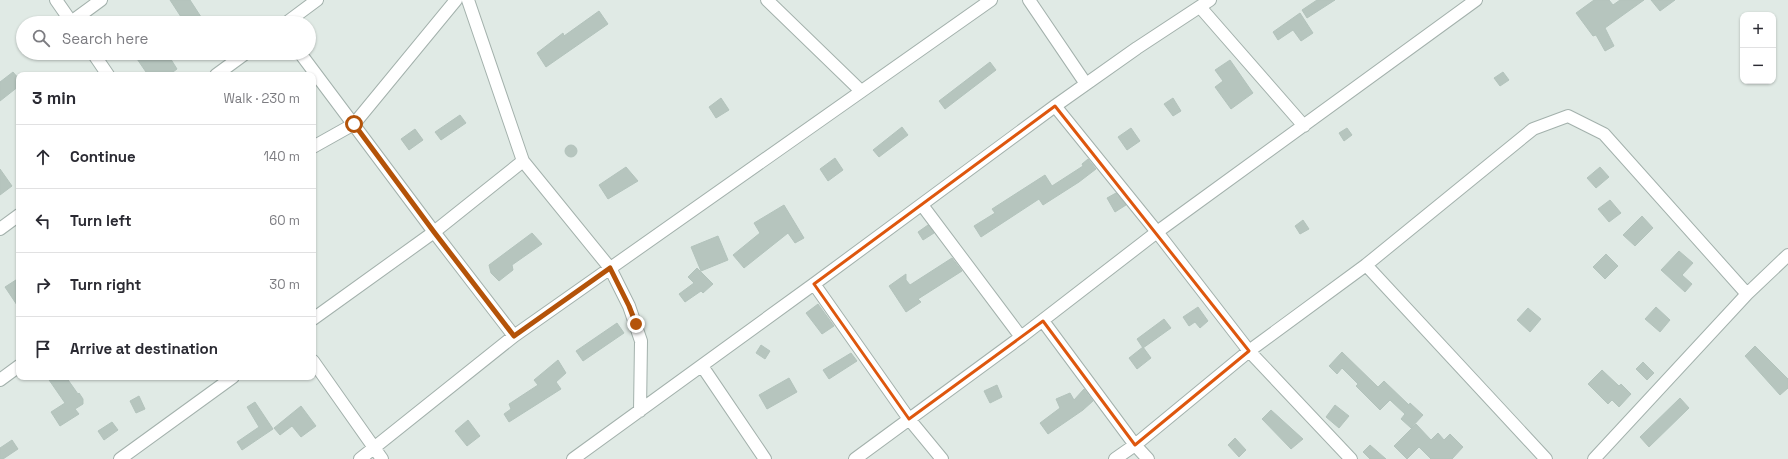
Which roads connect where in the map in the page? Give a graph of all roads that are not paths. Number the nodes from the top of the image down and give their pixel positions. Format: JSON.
{"nodes":[{"id":1,"x":56,"y":0,"type":"edge"},
{"id":2,"x":101,"y":0,"type":"edge"},
{"id":3,"x":317,"y":0,"type":"edge"},
{"id":4,"x":456,"y":0,"type":"edge"},
{"id":5,"x":468,"y":0,"type":"edge"},
{"id":6,"x":767,"y":0,"type":"edge"},
{"id":7,"x":991,"y":0,"type":"edge"},
{"id":8,"x":1029,"y":0,"type":"edge"},
{"id":9,"x":1476,"y":0,"type":"edge"},
{"id":10,"x":1205,"y":3,"type":"edge"},
{"id":11,"x":67,"y":16,"type":"edge"},
{"id":12,"x":81,"y":16,"type":"edge"},
{"id":13,"x":295,"y":16,"type":"edge"},
{"id":14,"x":98,"y":60,"type":"edge"},
{"id":15,"x":236,"y":60,"type":"edge"},
{"id":16,"x":305,"y":60,"type":"edge"},
{"id":17,"x":106,"y":72,"type":"edge"},
{"id":18,"x":220,"y":72,"type":"edge"},
{"id":19,"x":314,"y":72,"type":"edge"},
{"id":20,"x":316,"y":74,"type":"edge"},
{"id":21,"x":1086,"y":84,"type":"junction"},
{"id":22,"x":861,"y":91,"type":"junction"},
{"id":23,"x":1055,"y":106,"type":"junction"},
{"id":24,"x":354,"y":124,"type":"junction"},
{"id":25,"x":1304,"y":126,"type":"junction"},
{"id":26,"x":316,"y":145,"type":"edge"},
{"id":27,"x":523,"y":161,"type":"junction"},
{"id":28,"x":922,"y":205,"type":"junction"},
{"id":29,"x":16,"y":217,"type":"edge"},
{"id":30,"x":0,"y":229,"type":"edge"},
{"id":31,"x":434,"y":232,"type":"junction"},
{"id":32,"x":1157,"y":232,"type":"junction"},
{"id":33,"x":1788,"y":255,"type":"edge"},
{"id":34,"x":1366,"y":264,"type":"junction"},
{"id":35,"x":610,"y":268,"type":"junction"},
{"id":36,"x":814,"y":284,"type":"junction"},
{"id":37,"x":1747,"y":294,"type":"junction"},
{"id":38,"x":316,"y":317,"type":"edge"},
{"id":39,"x":1043,"y":321,"type":"junction"},
{"id":40,"x":514,"y":336,"type":"junction"},
{"id":41,"x":1021,"y":338,"type":"junction"},
{"id":42,"x":1249,"y":352,"type":"junction"},
{"id":43,"x":316,"y":365,"type":"edge"},
{"id":44,"x":702,"y":366,"type":"junction"},
{"id":45,"x":16,"y":368,"type":"edge"},
{"id":46,"x":0,"y":380,"type":"edge"},
{"id":47,"x":229,"y":380,"type":"edge"},
{"id":48,"x":640,"y":411,"type":"junction"},
{"id":49,"x":909,"y":419,"type":"junction"},
{"id":50,"x":1135,"y":445,"type":"junction"},
{"id":51,"x":374,"y":448,"type":"junction"},
{"id":52,"x":120,"y":459,"type":"edge"},
{"id":53,"x":360,"y":459,"type":"edge"},
{"id":54,"x":382,"y":459,"type":"edge"},
{"id":55,"x":572,"y":459,"type":"edge"},
{"id":56,"x":765,"y":459,"type":"edge"},
{"id":57,"x":855,"y":459,"type":"edge"},
{"id":58,"x":942,"y":459,"type":"edge"},
{"id":59,"x":1115,"y":459,"type":"edge"},
{"id":60,"x":1148,"y":459,"type":"edge"},
{"id":61,"x":1351,"y":459,"type":"edge"},
{"id":62,"x":1546,"y":459,"type":"edge"},
{"id":63,"x":1594,"y":459,"type":"edge"}],
"edges":[{"from":1,"to":11,"type":"street"},
{"from":2,"to":12,"type":"street"},
{"from":3,"to":13,"type":"street"},
{"from":4,"to":24,"type":"street"},
{"from":5,"to":27,"type":"street"},
{"from":6,"to":22,"type":"street"},
{"from":7,"to":22,"type":"street"},
{"from":8,"to":21,"type":"street"},
{"from":9,"to":25,"type":"street"},
{"from":10,"to":21,"type":"street"},
{"from":10,"to":25,"type":"street"},
{"from":14,"to":17,"type":"street"},
{"from":15,"to":18,"type":"street"},
{"from":16,"to":19,"type":"street"},
{"from":20,"to":24,"type":"street"},
{"from":21,"to":23,"type":"street"},
{"from":22,"to":35,"type":"street"},
{"from":23,"to":28,"type":"street"},
{"from":23,"to":32,"type":"street"},
{"from":24,"to":26,"type":"street"},
{"from":24,"to":31,"type":"street"},
{"from":25,"to":32,"type":"street"},
{"from":27,"to":31,"type":"street"},
{"from":27,"to":35,"type":"street"},
{"from":28,"to":36,"type":"street"},
{"from":28,"to":41,"type":"street"},
{"from":29,"to":30,"type":"street"},
{"from":31,"to":38,"type":"street"},
{"from":31,"to":40,"type":"street"},
{"from":32,"to":39,"type":"street"},
{"from":32,"to":42,"type":"street"},
{"from":33,"to":37,"type":"street"},
{"from":34,"to":37,"type":"street"},
{"from":34,"to":42,"type":"street"},
{"from":34,"to":62,"type":"street"},
{"from":35,"to":40,"type":"street"},
{"from":35,"to":48,"type":"street"},
{"from":36,"to":44,"type":"street"},
{"from":36,"to":49,"type":"street"},
{"from":37,"to":63,"type":"street"},
{"from":39,"to":41,"type":"street"},
{"from":39,"to":50,"type":"street"},
{"from":40,"to":51,"type":"street"},
{"from":41,"to":49,"type":"street"},
{"from":42,"to":50,"type":"street"},
{"from":42,"to":61,"type":"street"},
{"from":43,"to":51,"type":"street"},
{"from":44,"to":48,"type":"street"},
{"from":44,"to":56,"type":"street"},
{"from":45,"to":46,"type":"street"},
{"from":47,"to":52,"type":"street"},
{"from":48,"to":55,"type":"street"},
{"from":49,"to":57,"type":"street"},
{"from":49,"to":58,"type":"street"},
{"from":50,"to":59,"type":"street"},
{"from":50,"to":60,"type":"street"},
{"from":51,"to":53,"type":"street"},
{"from":51,"to":54,"type":"street"}]}
